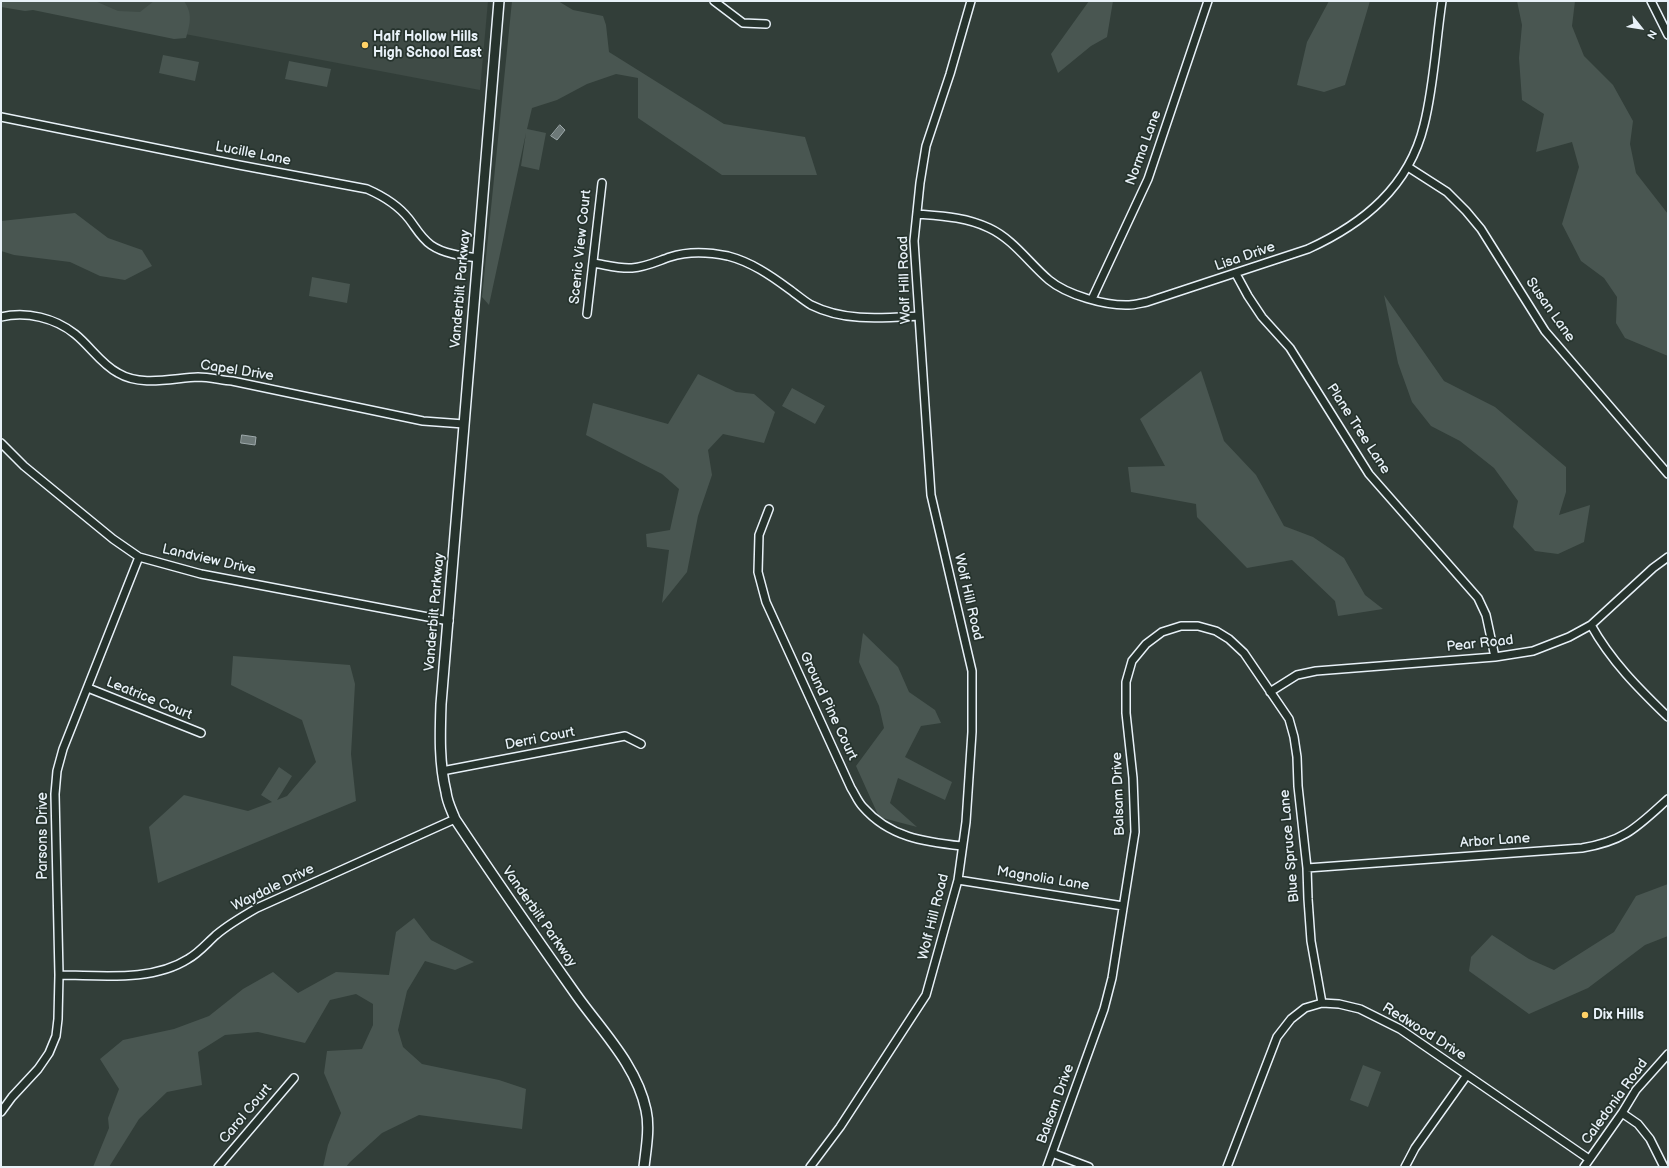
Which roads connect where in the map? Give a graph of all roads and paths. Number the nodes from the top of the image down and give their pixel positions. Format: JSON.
{"nodes":[{"id":1,"x":499,"y":1,"type":"edge"},
{"id":2,"x":714,"y":1,"type":"edge"},
{"id":3,"x":971,"y":1,"type":"edge"},
{"id":4,"x":1208,"y":1,"type":"edge"},
{"id":5,"x":1442,"y":1,"type":"edge"},
{"id":6,"x":1651,"y":1,"type":"edge"},
{"id":7,"x":766,"y":24,"type":"dead end"},
{"id":8,"x":1668,"y":35,"type":"edge"},
{"id":9,"x":1,"y":117,"type":"edge"},
{"id":10,"x":1408,"y":166,"type":"junction"},
{"id":11,"x":602,"y":183,"type":"dead end"},
{"id":12,"x":917,"y":214,"type":"junction"},
{"id":13,"x":478,"y":258,"type":"junction"},
{"id":14,"x":593,"y":263,"type":"junction"},
{"id":15,"x":1236,"y":274,"type":"junction"},
{"id":16,"x":1092,"y":299,"type":"junction"},
{"id":17,"x":587,"y":314,"type":"dead end"},
{"id":18,"x":919,"y":316,"type":"junction"},
{"id":19,"x":1,"y":317,"type":"edge"},
{"id":20,"x":464,"y":424,"type":"junction"},
{"id":21,"x":1,"y":444,"type":"edge"},
{"id":22,"x":1668,"y":474,"type":"edge"},
{"id":23,"x":769,"y":509,"type":"dead end"},
{"id":24,"x":139,"y":557,"type":"junction"},
{"id":25,"x":1668,"y":557,"type":"edge"},
{"id":26,"x":449,"y":621,"type":"junction"},
{"id":27,"x":1591,"y":625,"type":"junction"},
{"id":28,"x":1495,"y":657,"type":"junction"},
{"id":29,"x":88,"y":688,"type":"junction"},
{"id":30,"x":1270,"y":692,"type":"junction"},
{"id":31,"x":1668,"y":717,"type":"edge"},
{"id":32,"x":201,"y":733,"type":"dead end"},
{"id":33,"x":641,"y":744,"type":"dead end"},
{"id":34,"x":442,"y":771,"type":"junction"},
{"id":35,"x":1668,"y":799,"type":"edge"},
{"id":36,"x":455,"y":819,"type":"junction"},
{"id":37,"x":962,"y":846,"type":"junction"},
{"id":38,"x":1307,"y":868,"type":"junction"},
{"id":39,"x":958,"y":880,"type":"junction"},
{"id":40,"x":1123,"y":906,"type":"junction"},
{"id":41,"x":59,"y":975,"type":"junction"},
{"id":42,"x":1322,"y":1003,"type":"junction"},
{"id":43,"x":1668,"y":1054,"type":"edge"},
{"id":44,"x":1467,"y":1075,"type":"junction"},
{"id":45,"x":294,"y":1078,"type":"dead end"},
{"id":46,"x":1,"y":1112,"type":"edge"},
{"id":47,"x":1622,"y":1113,"type":"junction"},
{"id":48,"x":1052,"y":1153,"type":"junction"},
{"id":49,"x":1589,"y":1159,"type":"junction"},
{"id":50,"x":218,"y":1167,"type":"edge"},
{"id":51,"x":644,"y":1167,"type":"edge"},
{"id":52,"x":810,"y":1167,"type":"edge"},
{"id":53,"x":1047,"y":1167,"type":"edge"},
{"id":54,"x":1089,"y":1167,"type":"edge"},
{"id":55,"x":1227,"y":1167,"type":"edge"},
{"id":56,"x":1405,"y":1167,"type":"edge"},
{"id":57,"x":1584,"y":1167,"type":"edge"},
{"id":58,"x":1664,"y":1167,"type":"edge"}],
"edges":[{"from":1,"to":13,"type":"main road","name":"Vanderbilt Parkway"},
{"from":2,"to":7,"type":"street"},
{"from":3,"to":12,"type":"street","name":"Wolf Hill Road"},
{"from":4,"to":16,"type":"street","name":"Norma Lane"},
{"from":5,"to":10,"type":"street","name":"Lisa Drive"},
{"from":6,"to":8,"type":"street"},
{"from":9,"to":13,"type":"street","name":"Lucille Lane"},
{"from":10,"to":15,"type":"street","name":"Lisa Drive"},
{"from":10,"to":22,"type":"street","name":"Susan Lane"},
{"from":11,"to":14,"type":"street","name":"Scenic View Court"},
{"from":12,"to":16,"type":"street","name":"Lisa Drive"},
{"from":12,"to":18,"type":"street","name":"Wolf Hill Road"},
{"from":13,"to":20,"type":"main road","name":"Vanderbilt Parkway"},
{"from":14,"to":17,"type":"street","name":"Scenic View Court"},
{"from":14,"to":18,"type":"street"},
{"from":15,"to":16,"type":"street","name":"Lisa Drive"},
{"from":15,"to":28,"type":"street","name":"Plane Tree Lane"},
{"from":18,"to":37,"type":"street","name":"Wolf Hill Road"},
{"from":19,"to":20,"type":"street","name":"Capel Drive"},
{"from":20,"to":26,"type":"main road","name":"Vanderbilt Parkway"},
{"from":21,"to":24,"type":"street","name":"Landview Drive"},
{"from":23,"to":37,"type":"street","name":"Ground Pine Court"},
{"from":24,"to":26,"type":"street","name":"Landview Drive"},
{"from":24,"to":29,"type":"street","name":"Parsons Drive"},
{"from":25,"to":27,"type":"street","name":"Pear Road"},
{"from":26,"to":34,"type":"main road","name":"Vanderbilt Parkway"},
{"from":27,"to":28,"type":"street","name":"Pear Road"},
{"from":27,"to":31,"type":"street"},
{"from":28,"to":30,"type":"street","name":"Pear Road"},
{"from":29,"to":32,"type":"street","name":"Leatrice Court"},
{"from":29,"to":41,"type":"street","name":"Parsons Drive"},
{"from":30,"to":38,"type":"street","name":"Blue Spruce Lane"},
{"from":30,"to":40,"type":"street","name":"Balsam Drive"},
{"from":33,"to":34,"type":"street","name":"Derri Court"},
{"from":34,"to":36,"type":"main road","name":"Vanderbilt Parkway"},
{"from":35,"to":38,"type":"street","name":"Arbor Lane"},
{"from":36,"to":41,"type":"street","name":"Waydale Drive"},
{"from":36,"to":51,"type":"main road","name":"Vanderbilt Parkway"},
{"from":37,"to":39,"type":"street","name":"Wolf Hill Road"},
{"from":38,"to":42,"type":"street","name":"Blue Spruce Lane"},
{"from":39,"to":40,"type":"street","name":"Magnolia Lane"},
{"from":39,"to":52,"type":"street","name":"Wolf Hill Road"},
{"from":40,"to":48,"type":"street","name":"Balsam Drive"},
{"from":41,"to":46,"type":"street","name":"Parsons Drive"},
{"from":42,"to":44,"type":"street","name":"Redwood Drive"},
{"from":42,"to":55,"type":"street","name":"Redwood Drive"},
{"from":43,"to":47,"type":"street","name":"Caledonia Road"},
{"from":44,"to":49,"type":"street","name":"Redwood Drive"},
{"from":44,"to":56,"type":"street"},
{"from":45,"to":50,"type":"street","name":"Carol Court"},
{"from":47,"to":49,"type":"street","name":"Caledonia Road"},
{"from":47,"to":58,"type":"street"},
{"from":48,"to":53,"type":"street","name":"Balsam Drive"},
{"from":48,"to":54,"type":"street"},
{"from":49,"to":57,"type":"street","name":"Caledonia Road"}]}
